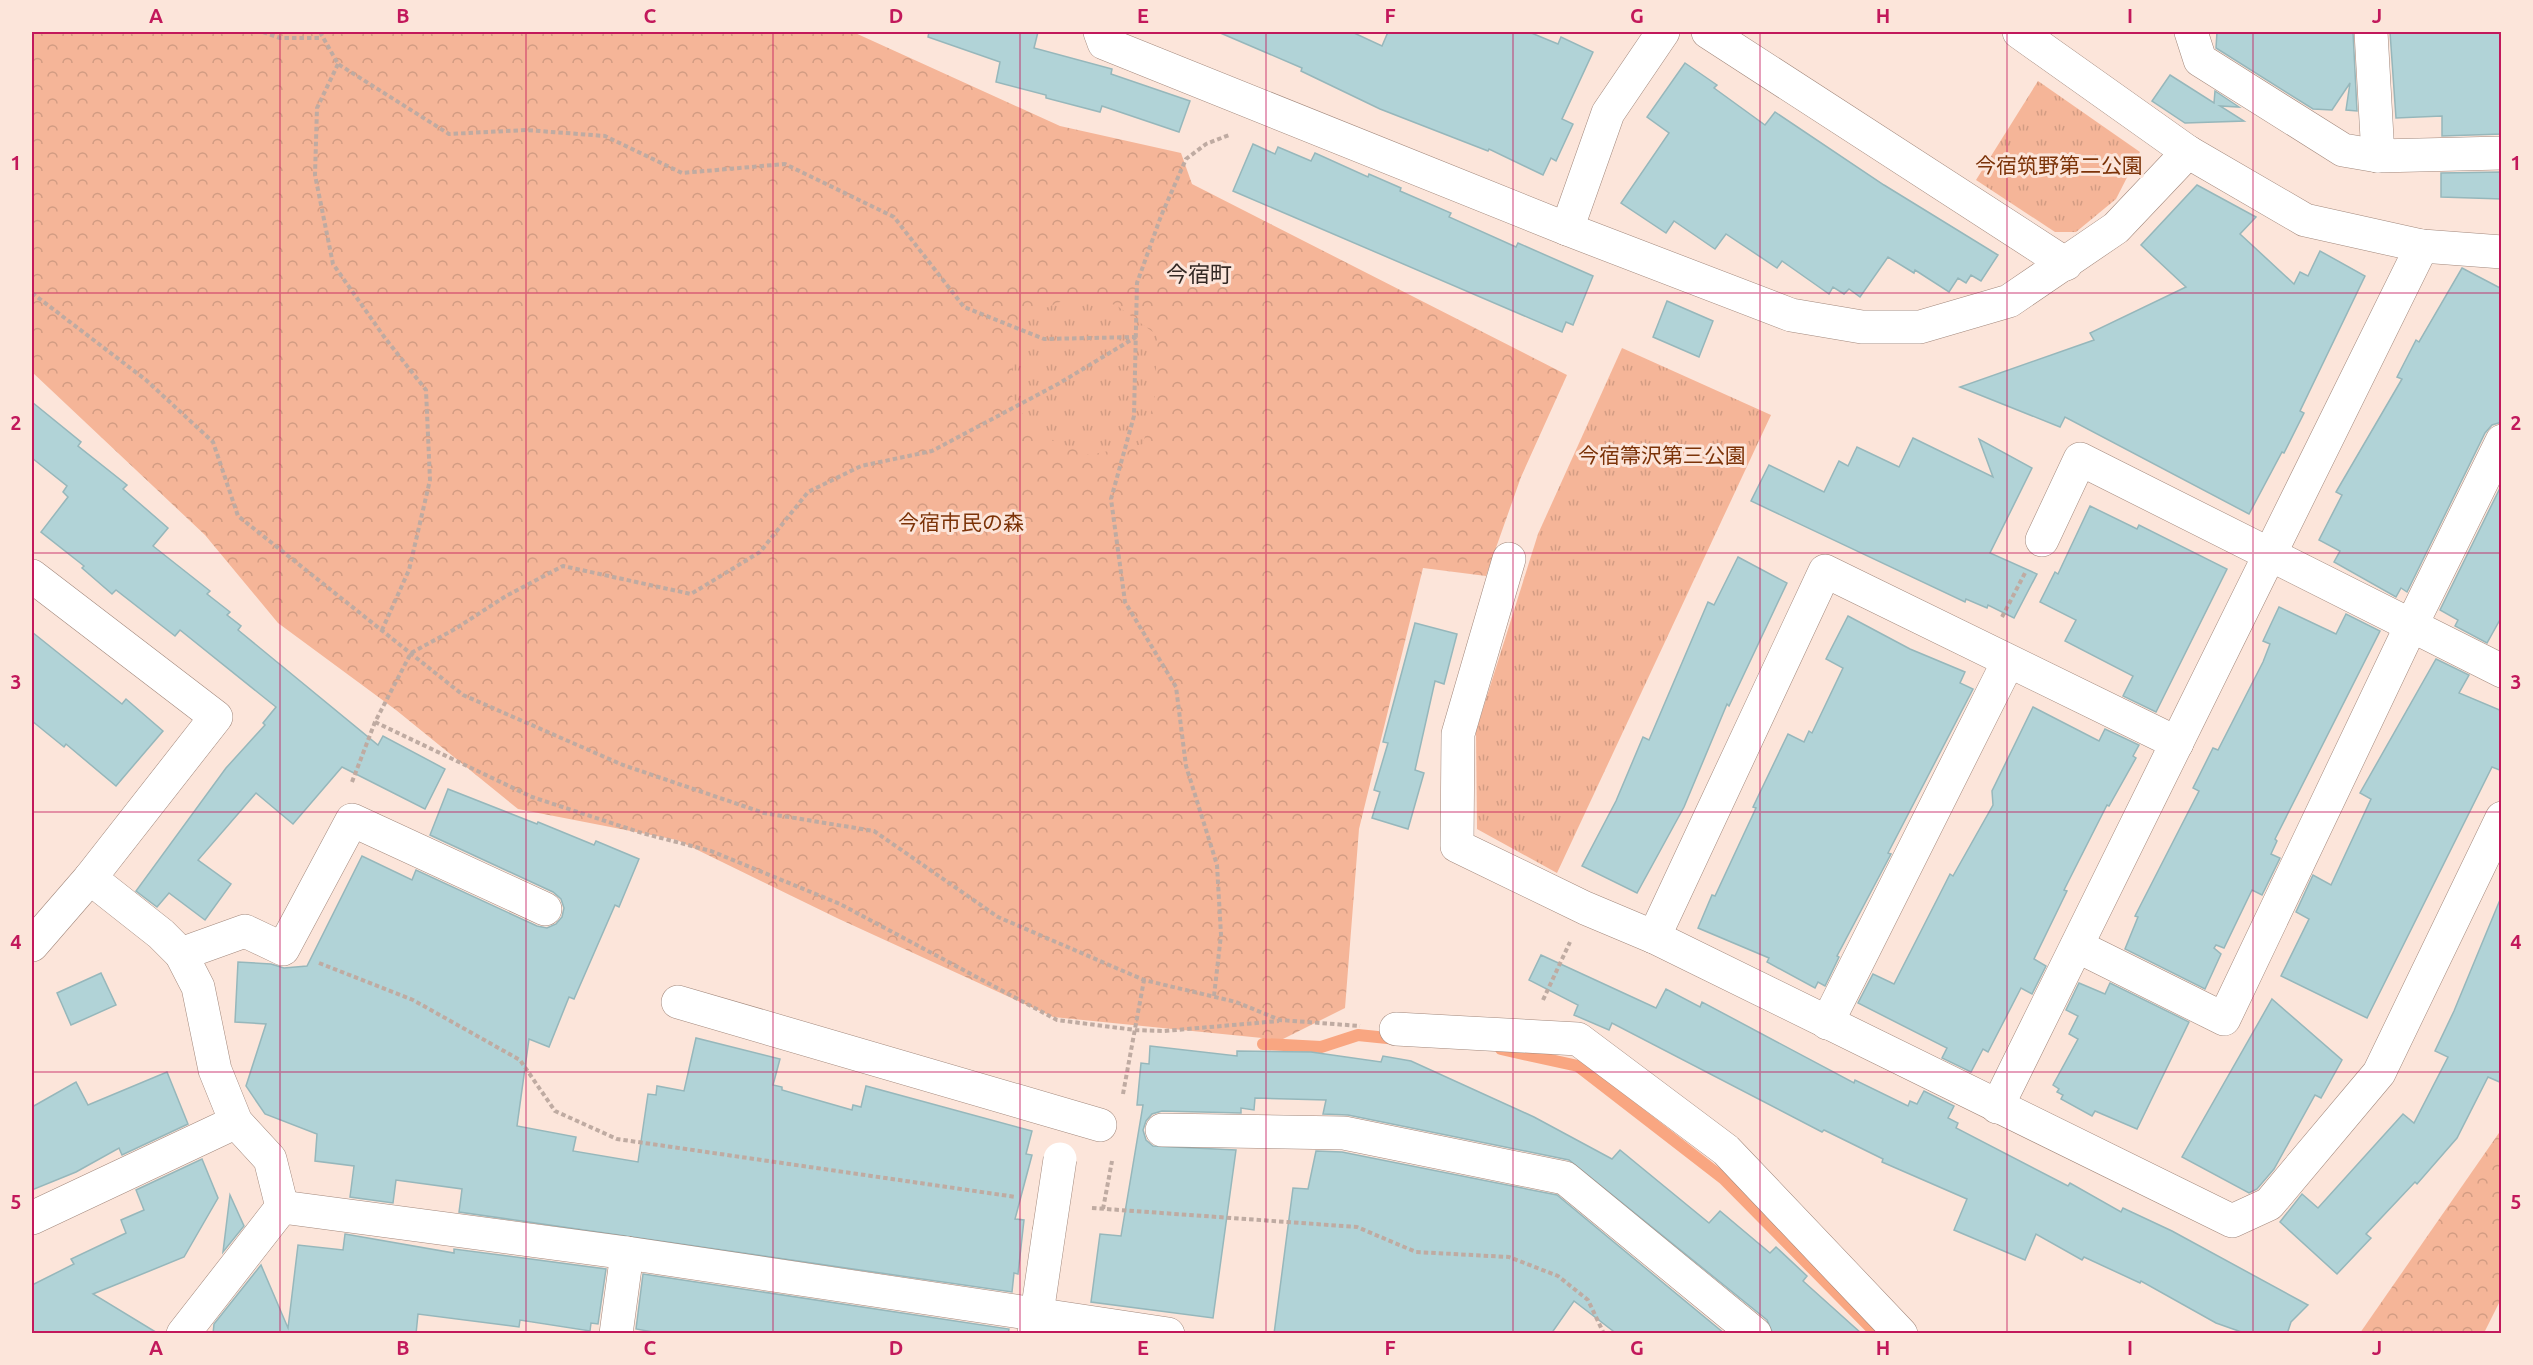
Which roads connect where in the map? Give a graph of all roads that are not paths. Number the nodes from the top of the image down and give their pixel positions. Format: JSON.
{"nodes":[{"id":1,"x":1100,"y":32,"type":"edge"},
{"id":2,"x":1663,"y":32,"type":"edge"},
{"id":3,"x":1708,"y":32,"type":"edge"},
{"id":4,"x":2019,"y":32,"type":"edge"},
{"id":5,"x":2191,"y":32,"type":"edge"},
{"id":6,"x":2371,"y":32,"type":"edge"},
{"id":7,"x":2188,"y":152,"type":"junction"},
{"id":8,"x":2502,"y":153,"type":"edge"},
{"id":9,"x":2378,"y":156,"type":"junction"},
{"id":10,"x":1567,"y":229,"type":"junction"},
{"id":11,"x":2422,"y":246,"type":"junction"},
{"id":12,"x":2502,"y":252,"type":"edge"},
{"id":13,"x":2066,"y":264,"type":"junction"},
{"id":14,"x":2502,"y":441,"type":"edge"},
{"id":15,"x":2042,"y":540,"type":"road end"},
{"id":16,"x":2270,"y":555,"type":"junction"},
{"id":17,"x":1509,"y":559,"type":"dead end"},
{"id":18,"x":32,"y":576,"type":"edge"},
{"id":19,"x":2411,"y":626,"type":"junction"},
{"id":20,"x":1996,"y":656,"type":"junction"},
{"id":21,"x":2502,"y":671,"type":"edge"},
{"id":22,"x":2177,"y":743,"type":"junction"},
{"id":23,"x":2502,"y":818,"type":"edge"},
{"id":24,"x":90,"y":878,"type":"junction"},
{"id":25,"x":545,"y":909,"type":"dead end"},
{"id":26,"x":1654,"y":937,"type":"junction"},
{"id":27,"x":32,"y":945,"type":"edge"},
{"id":28,"x":2077,"y":946,"type":"junction"},
{"id":29,"x":181,"y":954,"type":"junction"},
{"id":30,"x":678,"y":1002,"type":"dead end"},
{"id":31,"x":1827,"y":1023,"type":"junction"},
{"id":32,"x":1396,"y":1029,"type":"road end"},
{"id":33,"x":1997,"y":1107,"type":"junction"},
{"id":34,"x":1064,"y":1115,"type":"junction"},
{"id":35,"x":236,"y":1122,"type":"junction"},
{"id":36,"x":1100,"y":1125,"type":"dead end"},
{"id":37,"x":1162,"y":1130,"type":"dead end"},
{"id":38,"x":282,"y":1207,"type":"junction"},
{"id":39,"x":32,"y":1218,"type":"edge"},
{"id":40,"x":627,"y":1253,"type":"junction"},
{"id":41,"x":1035,"y":1324,"type":"edge"},
{"id":42,"x":183,"y":1334,"type":"edge"},
{"id":43,"x":616,"y":1334,"type":"edge"},
{"id":44,"x":1168,"y":1334,"type":"edge"},
{"id":45,"x":1755,"y":1334,"type":"edge"},
{"id":46,"x":1901,"y":1334,"type":"edge"}],
"edges":[{"from":1,"to":10,"type":"street"},
{"from":2,"to":10,"type":"street"},
{"from":3,"to":13,"type":"street"},
{"from":4,"to":7,"type":"street"},
{"from":5,"to":9,"type":"street"},
{"from":6,"to":9,"type":"street"},
{"from":7,"to":11,"type":"street"},
{"from":7,"to":13,"type":"street"},
{"from":8,"to":9,"type":"street"},
{"from":10,"to":13,"type":"street"},
{"from":11,"to":12,"type":"street"},
{"from":11,"to":16,"type":"street"},
{"from":14,"to":19,"type":"street"},
{"from":15,"to":16,"type":"street"},
{"from":16,"to":19,"type":"street"},
{"from":16,"to":22,"type":"street"},
{"from":17,"to":26,"type":"street"},
{"from":18,"to":24,"type":"street"},
{"from":19,"to":21,"type":"street"},
{"from":19,"to":28,"type":"street"},
{"from":20,"to":22,"type":"street"},
{"from":20,"to":26,"type":"street"},
{"from":20,"to":31,"type":"street"},
{"from":22,"to":28,"type":"street"},
{"from":23,"to":33,"type":"street"},
{"from":24,"to":27,"type":"street"},
{"from":24,"to":29,"type":"street"},
{"from":25,"to":29,"type":"street"},
{"from":26,"to":31,"type":"street"},
{"from":28,"to":33,"type":"street"},
{"from":29,"to":35,"type":"street"},
{"from":30,"to":34,"type":"street"},
{"from":31,"to":33,"type":"street"},
{"from":32,"to":46,"type":"street"},
{"from":34,"to":36,"type":"street"},
{"from":34,"to":41,"type":"street","bridge":true},
{"from":35,"to":38,"type":"street"},
{"from":35,"to":39,"type":"street"},
{"from":37,"to":45,"type":"street"},
{"from":38,"to":40,"type":"street"},
{"from":38,"to":42,"type":"street"},
{"from":40,"to":41,"type":"street"},
{"from":40,"to":43,"type":"street"},
{"from":41,"to":44,"type":"street"}]}
